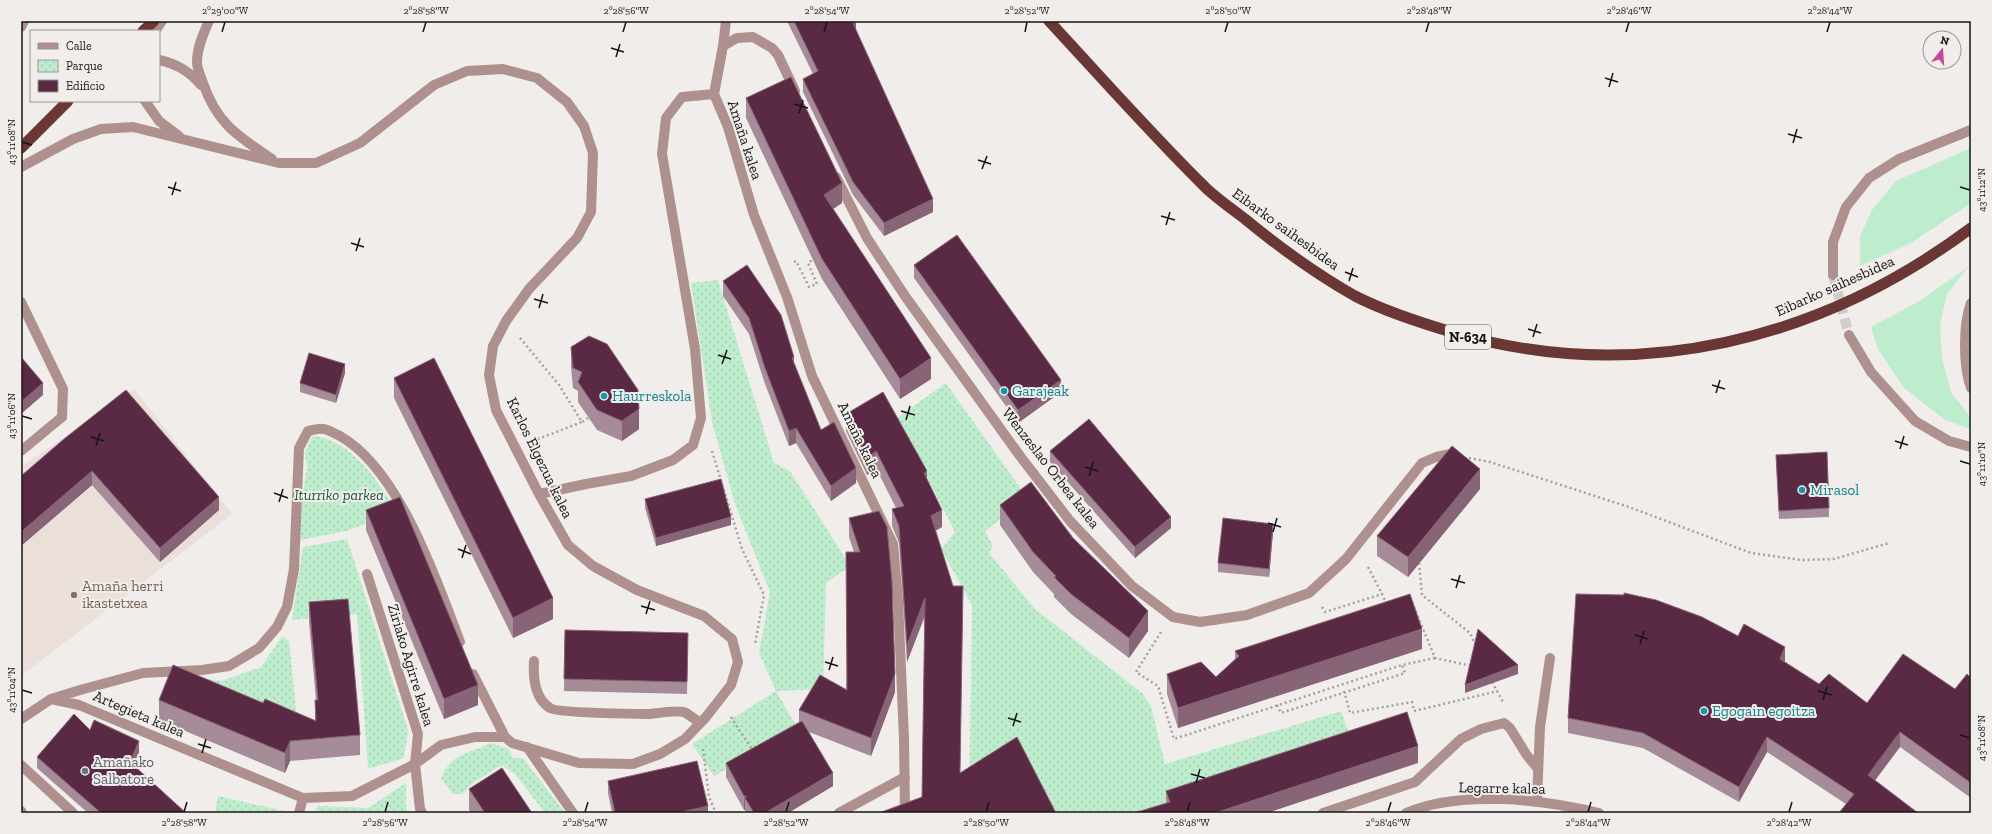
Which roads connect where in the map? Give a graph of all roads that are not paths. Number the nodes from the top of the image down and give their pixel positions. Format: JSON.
{"nodes":[{"id":1,"x":24,"y":21,"type":"edge"},
{"id":2,"x":154,"y":21,"type":"edge"},
{"id":3,"x":162,"y":21,"type":"edge"},
{"id":4,"x":209,"y":21,"type":"edge"},
{"id":5,"x":726,"y":21,"type":"edge"},
{"id":6,"x":1049,"y":21,"type":"edge"},
{"id":7,"x":21,"y":27,"type":"edge"},
{"id":8,"x":144,"y":30,"type":"edge"},
{"id":9,"x":156,"y":30,"type":"edge"},
{"id":10,"x":723,"y":46,"type":"junction"},
{"id":11,"x":160,"y":60,"type":"edge"},
{"id":12,"x":205,"y":90,"type":"junction"},
{"id":13,"x":714,"y":94,"type":"junction"},
{"id":14,"x":799,"y":99,"type":"edge"},
{"id":15,"x":67,"y":102,"type":"edge"},
{"id":16,"x":146,"y":102,"type":"edge"},
{"id":17,"x":1971,"y":130,"type":"edge"},
{"id":18,"x":184,"y":140,"type":"junction"},
{"id":19,"x":21,"y":148,"type":"edge"},
{"id":20,"x":279,"y":163,"type":"junction"},
{"id":21,"x":830,"y":165,"type":"edge"},
{"id":22,"x":21,"y":166,"type":"edge"},
{"id":23,"x":1971,"y":228,"type":"edge"},
{"id":24,"x":1833,"y":275,"type":"tunnel mouth"},
{"id":25,"x":21,"y":302,"type":"edge"},
{"id":26,"x":1971,"y":302,"type":"edge"},
{"id":27,"x":1849,"y":335,"type":"tunnel mouth"},
{"id":28,"x":1971,"y":388,"type":"edge"},
{"id":29,"x":1971,"y":447,"type":"edge"},
{"id":30,"x":21,"y":451,"type":"edge"},
{"id":31,"x":1451,"y":454,"type":"edge"},
{"id":32,"x":539,"y":494,"type":"junction"},
{"id":33,"x":367,"y":574,"type":"dead end"},
{"id":34,"x":1550,"y":658,"type":"dead end"},
{"id":35,"x":534,"y":661,"type":"dead end"},
{"id":36,"x":51,"y":699,"type":"junction"},
{"id":37,"x":21,"y":719,"type":"edge"},
{"id":38,"x":699,"y":722,"type":"junction"},
{"id":39,"x":505,"y":737,"type":"junction"},
{"id":40,"x":527,"y":747,"type":"junction"},
{"id":41,"x":415,"y":764,"type":"junction"},
{"id":42,"x":21,"y":765,"type":"edge"},
{"id":43,"x":1538,"y":769,"type":"junction"},
{"id":44,"x":905,"y":777,"type":"junction"},
{"id":45,"x":303,"y":798,"type":"junction"},
{"id":46,"x":1537,"y":800,"type":"junction"},
{"id":47,"x":73,"y":813,"type":"edge"},
{"id":48,"x":299,"y":813,"type":"edge"},
{"id":49,"x":422,"y":813,"type":"edge"},
{"id":50,"x":573,"y":813,"type":"edge"},
{"id":51,"x":839,"y":813,"type":"edge"},
{"id":52,"x":905,"y":813,"type":"edge"},
{"id":53,"x":1323,"y":813,"type":"edge"},
{"id":54,"x":1406,"y":813,"type":"edge"},
{"id":55,"x":1599,"y":813,"type":"edge"}],
"edges":[{"from":1,"to":7,"type":"street"},
{"from":2,"to":8,"type":"highway"},
{"from":3,"to":9,"type":"street"},
{"from":4,"to":12,"type":"street"},
{"from":5,"to":10,"type":"street"},
{"from":6,"to":23,"type":"highway","name":"Eibarko saihesbidea","number":"N-634"},
{"from":10,"to":13,"type":"street"},
{"from":10,"to":14,"type":"street"},
{"from":11,"to":12,"type":"street"},
{"from":12,"to":20,"type":"street"},
{"from":13,"to":32,"type":"street"},
{"from":13,"to":44,"type":"street","name":"Amaña kalea"},
{"from":15,"to":19,"type":"highway"},
{"from":16,"to":18,"type":"street"},
{"from":17,"to":24,"type":"street"},
{"from":18,"to":20,"type":"street","name":"Karlos Elgezua kalea"},
{"from":18,"to":22,"type":"street","name":"Karlos Elgezua kalea"},
{"from":20,"to":32,"type":"street","name":"Karlos Elgezua kalea"},
{"from":21,"to":31,"type":"street","name":"Wenzeslao Orbea kalea"},
{"from":25,"to":30,"type":"street"},
{"from":26,"to":28,"type":"street"},
{"from":27,"to":29,"type":"street"},
{"from":32,"to":38,"type":"street","name":"Karlos Elgezua kalea"},
{"from":33,"to":41,"type":"street","name":"Ziriako Agirre kalea"},
{"from":34,"to":43,"type":"street"},
{"from":35,"to":38,"type":"street"},
{"from":36,"to":37,"type":"street"},
{"from":36,"to":39,"type":"street"},
{"from":36,"to":45,"type":"street","name":"Artegieta kalea"},
{"from":38,"to":40,"type":"street"},
{"from":39,"to":40,"type":"street"},
{"from":39,"to":41,"type":"street"},
{"from":40,"to":50,"type":"street"},
{"from":41,"to":45,"type":"street"},
{"from":41,"to":49,"type":"street","name":"Ziriako Agirre kalea"},
{"from":42,"to":47,"type":"street"},
{"from":43,"to":46,"type":"street"},
{"from":43,"to":53,"type":"street"},
{"from":44,"to":51,"type":"street"},
{"from":44,"to":52,"type":"street","name":"Amaña kalea"},
{"from":45,"to":48,"type":"street"},
{"from":46,"to":54,"type":"street","name":"Legarre kalea"},
{"from":46,"to":55,"type":"street","name":"Legarre kalea"}]}
